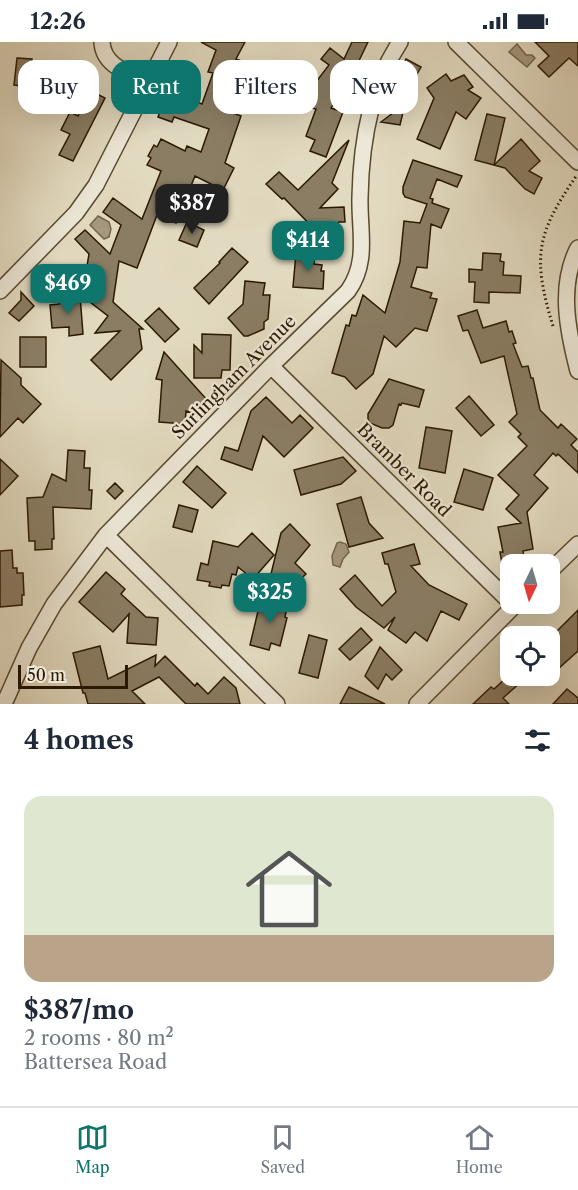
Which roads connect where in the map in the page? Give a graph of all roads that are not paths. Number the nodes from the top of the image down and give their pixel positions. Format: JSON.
{"nodes":[{"id":1,"x":102,"y":42,"type":"edge"},
{"id":2,"x":169,"y":42,"type":"edge"},
{"id":3,"x":400,"y":42,"type":"edge"},
{"id":4,"x":456,"y":42,"type":"edge"},
{"id":5,"x":160,"y":60,"type":"edge"},
{"id":6,"x":111,"y":63,"type":"edge"},
{"id":7,"x":133,"y":114,"type":"edge"},
{"id":8,"x":578,"y":162,"type":"edge"},
{"id":9,"x":578,"y":248,"type":"edge"},
{"id":10,"x":0,"y":291,"type":"edge"},
{"id":11,"x":271,"y":366,"type":"junction"},
{"id":12,"x":578,"y":371,"type":"edge"},
{"id":13,"x":106,"y":535,"type":"junction"},
{"id":14,"x":578,"y":544,"type":"edge"},
{"id":15,"x":560,"y":561,"type":"edge"},
{"id":16,"x":500,"y":590,"type":"edge"},
{"id":17,"x":503,"y":614,"type":"edge"},
{"id":18,"x":4,"y":704,"type":"edge"},
{"id":19,"x":277,"y":704,"type":"edge"},
{"id":20,"x":417,"y":704,"type":"edge"}],
"edges":[{"from":1,"to":6,"type":"street"},
{"from":2,"to":5,"type":"street"},
{"from":3,"to":11,"type":"street","name":"Surlingham Avenue"},
{"from":4,"to":8,"type":"street"},
{"from":7,"to":10,"type":"street"},
{"from":9,"to":12,"type":"street"},
{"from":11,"to":13,"type":"street","name":"Surlingham Avenue"},
{"from":11,"to":16,"type":"street","name":"Bramber Road"},
{"from":13,"to":18,"type":"street","name":"Surlingham Avenue"},
{"from":13,"to":19,"type":"street"},
{"from":14,"to":15,"type":"street"},
{"from":17,"to":20,"type":"street"}]}
